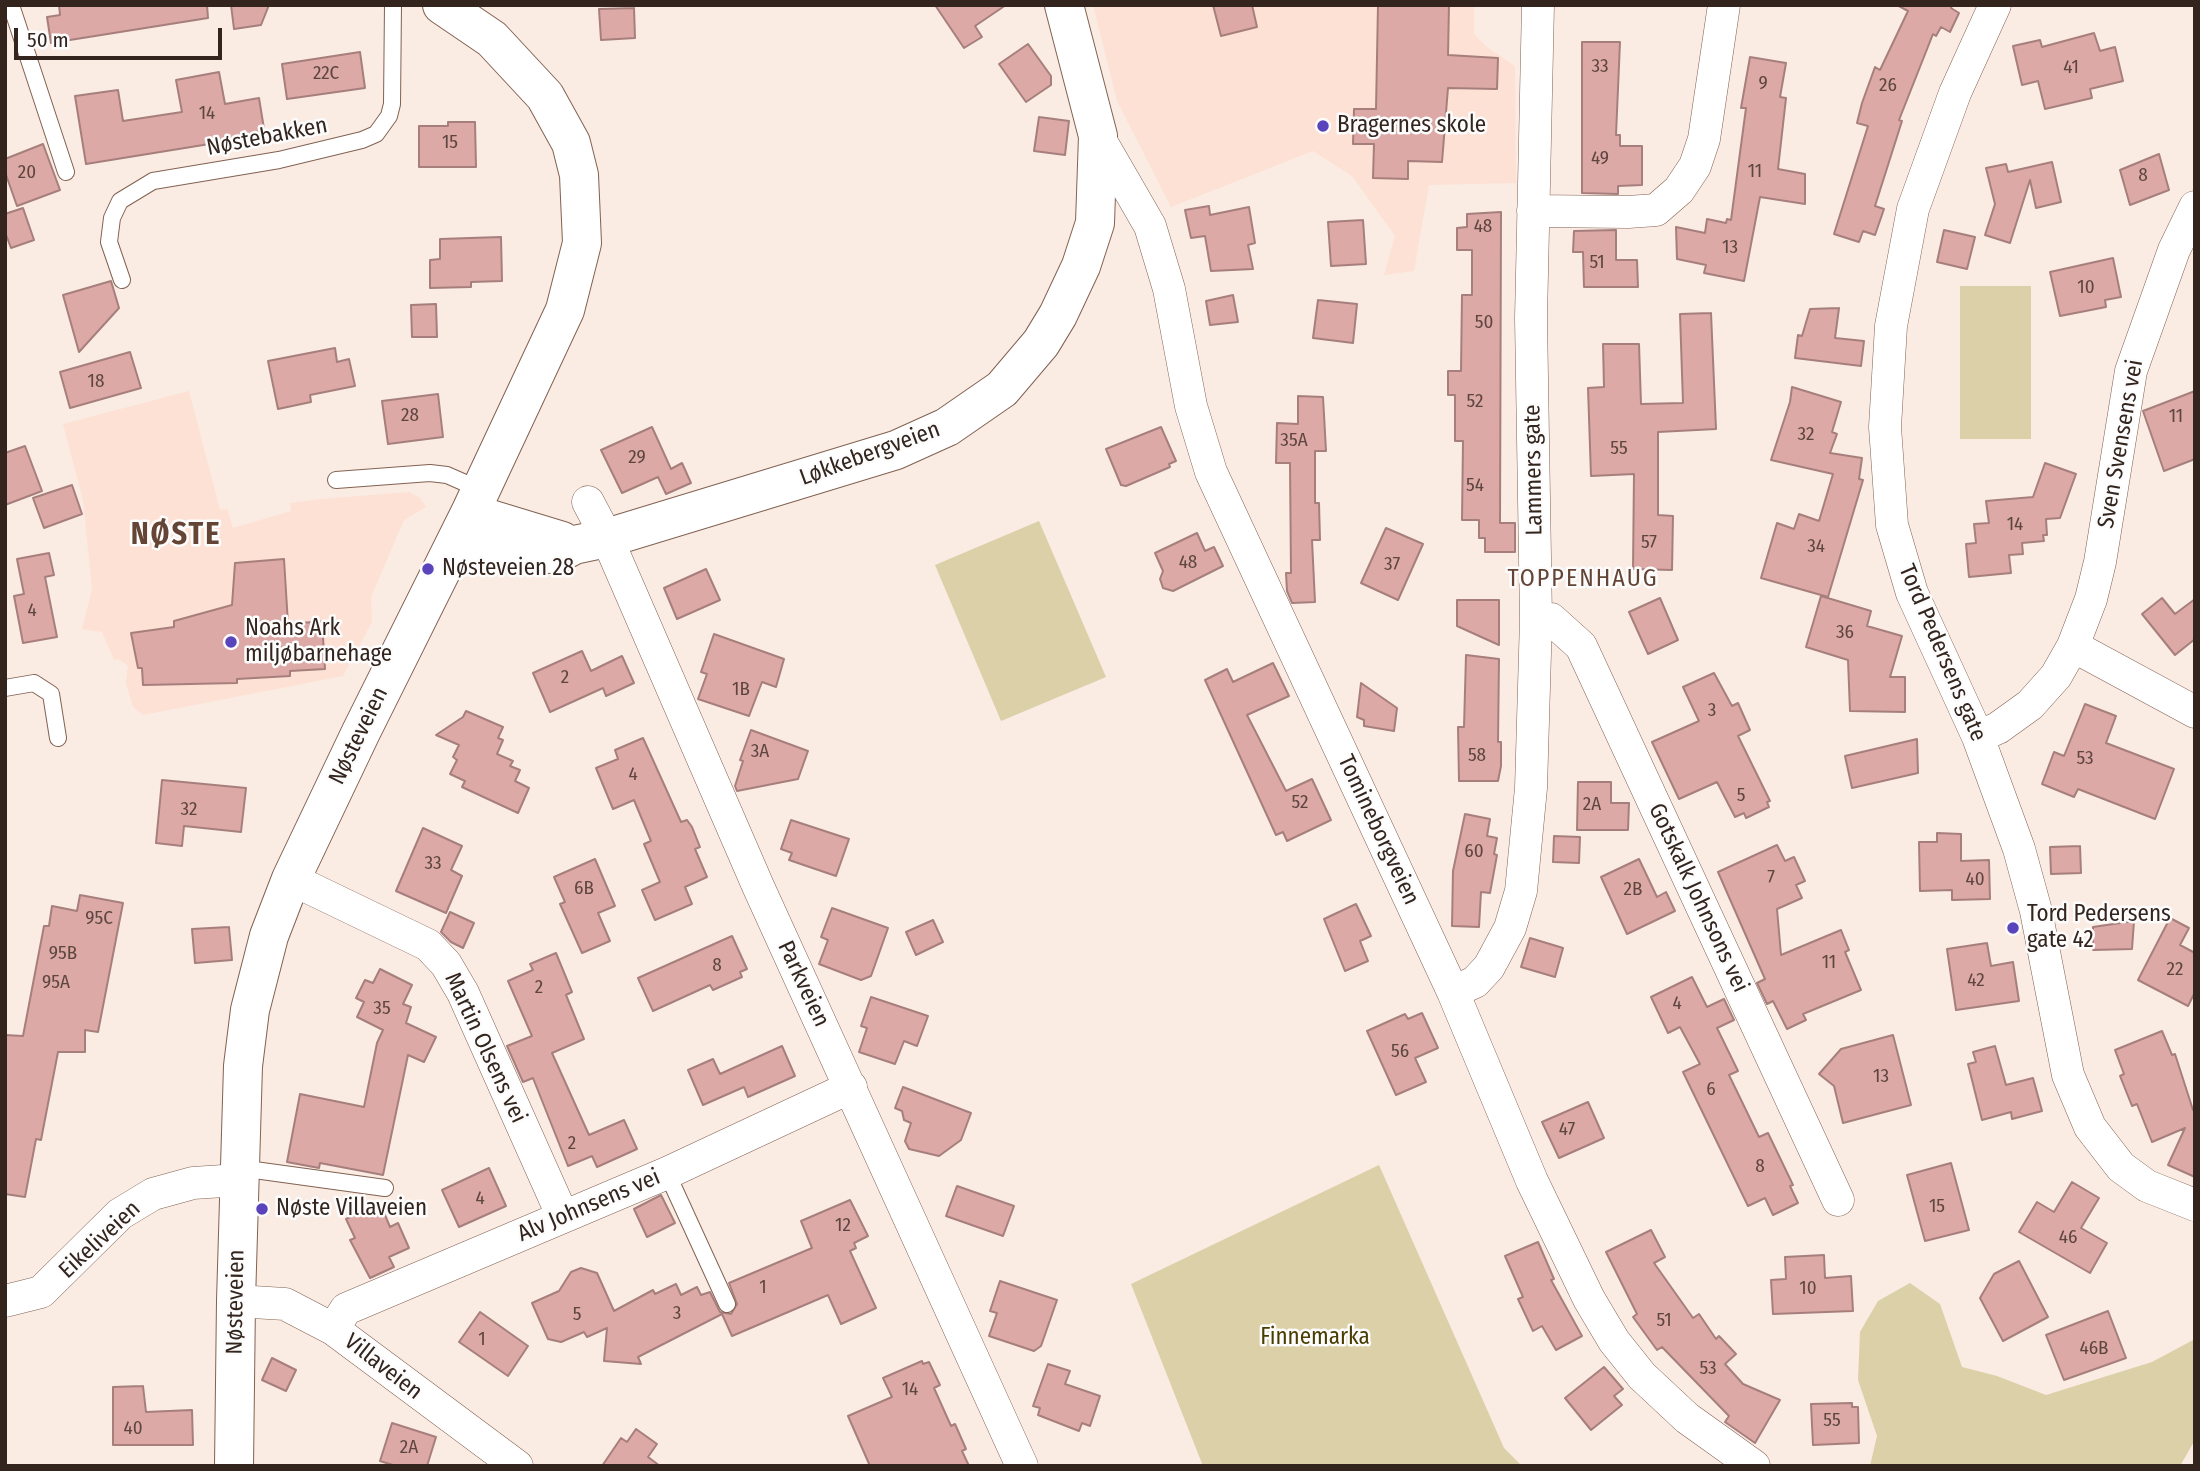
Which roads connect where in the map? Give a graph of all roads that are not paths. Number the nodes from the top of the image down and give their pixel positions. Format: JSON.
{"nodes":[{"id":1,"x":11,"y":5,"type":"edge"},
{"id":2,"x":393,"y":5,"type":"edge"},
{"id":3,"x":442,"y":5,"type":"edge"},
{"id":4,"x":1065,"y":5,"type":"edge"},
{"id":5,"x":1538,"y":5,"type":"edge"},
{"id":6,"x":1724,"y":5,"type":"edge"},
{"id":7,"x":1995,"y":5,"type":"edge"},
{"id":8,"x":1098,"y":136,"type":"junction"},
{"id":9,"x":66,"y":172,"type":"dead end"},
{"id":10,"x":2195,"y":206,"type":"edge"},
{"id":11,"x":1533,"y":211,"type":"junction"},
{"id":12,"x":122,"y":280,"type":"dead end"},
{"id":13,"x":336,"y":480,"type":"dead end"},
{"id":14,"x":476,"y":502,"type":"junction"},
{"id":15,"x":588,"y":502,"type":"dead end"},
{"id":16,"x":591,"y":542,"type":"junction"},
{"id":17,"x":452,"y":549,"type":"junction"},
{"id":18,"x":1536,"y":619,"type":"junction"},
{"id":19,"x":2073,"y":646,"type":"junction"},
{"id":20,"x":5,"y":688,"type":"edge"},
{"id":21,"x":2193,"y":708,"type":"edge"},
{"id":22,"x":1978,"y":737,"type":"junction"},
{"id":23,"x":58,"y":738,"type":"dead end"},
{"id":24,"x":291,"y":879,"type":"junction"},
{"id":25,"x":1453,"y":992,"type":"junction"},
{"id":26,"x":851,"y":1087,"type":"junction"},
{"id":27,"x":667,"y":1173,"type":"junction"},
{"id":28,"x":239,"y":1174,"type":"junction"},
{"id":29,"x":385,"y":1188,"type":"dead end"},
{"id":30,"x":1838,"y":1200,"type":"dead end"},
{"id":31,"x":2195,"y":1205,"type":"edge"},
{"id":32,"x":563,"y":1217,"type":"junction"},
{"id":33,"x":5,"y":1301,"type":"edge"},
{"id":34,"x":236,"y":1301,"type":"junction"},
{"id":35,"x":727,"y":1304,"type":"dead end"},
{"id":36,"x":333,"y":1329,"type":"junction"},
{"id":37,"x":234,"y":1466,"type":"edge"},
{"id":38,"x":517,"y":1466,"type":"edge"},
{"id":39,"x":1022,"y":1466,"type":"edge"},
{"id":40,"x":1754,"y":1466,"type":"edge"}],
"edges":[{"from":1,"to":9,"type":"lane"},
{"from":2,"to":12,"type":"lane","name":"Nøstebakken"},
{"from":3,"to":14,"type":"main road","name":"Nøsteveien"},
{"from":4,"to":8,"type":"main road","name":"Løkkebergveien"},
{"from":5,"to":11,"type":"street","name":"Lammers gate"},
{"from":6,"to":11,"type":"street"},
{"from":7,"to":22,"type":"street","name":"Tord Pedersens gate"},
{"from":8,"to":16,"type":"main road","name":"Løkkebergveien"},
{"from":8,"to":25,"type":"street","name":"Tomineborgveien"},
{"from":10,"to":19,"type":"street","name":"Sven Svensens vei"},
{"from":11,"to":18,"type":"street","name":"Lammers gate"},
{"from":13,"to":14,"type":"lane"},
{"from":14,"to":16,"type":"main road"},
{"from":14,"to":17,"type":"main road","name":"Nøsteveien"},
{"from":15,"to":16,"type":"street","name":"Parkveien"},
{"from":16,"to":17,"type":"main road","name":"Løkkebergveien"},
{"from":16,"to":26,"type":"street","name":"Parkveien"},
{"from":17,"to":24,"type":"main road","name":"Nøsteveien"},
{"from":18,"to":25,"type":"street","name":"Lammers gate"},
{"from":18,"to":30,"type":"street","name":"Gotskalk Johnsons vei"},
{"from":19,"to":21,"type":"street"},
{"from":19,"to":22,"type":"street","name":"Sven Svensens vei"},
{"from":20,"to":23,"type":"lane"},
{"from":22,"to":31,"type":"street","name":"Tord Pedersens gate"},
{"from":24,"to":28,"type":"main road","name":"Nøsteveien"},
{"from":24,"to":32,"type":"street","name":"Martin Olsens vei"},
{"from":25,"to":40,"type":"street","name":"Tomineborgveien"},
{"from":26,"to":27,"type":"street","name":"Alv Johnsens vei"},
{"from":26,"to":39,"type":"street","name":"Parkveien"},
{"from":27,"to":32,"type":"street","name":"Alv Johnsens vei"},
{"from":27,"to":35,"type":"lane"},
{"from":28,"to":29,"type":"lane"},
{"from":28,"to":33,"type":"street","name":"Eikeliveien"},
{"from":28,"to":34,"type":"main road","name":"Nøsteveien"},
{"from":32,"to":36,"type":"street","name":"Alv Johnsens vei"},
{"from":34,"to":36,"type":"street","name":"Villaveien"},
{"from":34,"to":37,"type":"main road","name":"Nøsteveien"},
{"from":36,"to":38,"type":"street","name":"Villaveien"}]}
